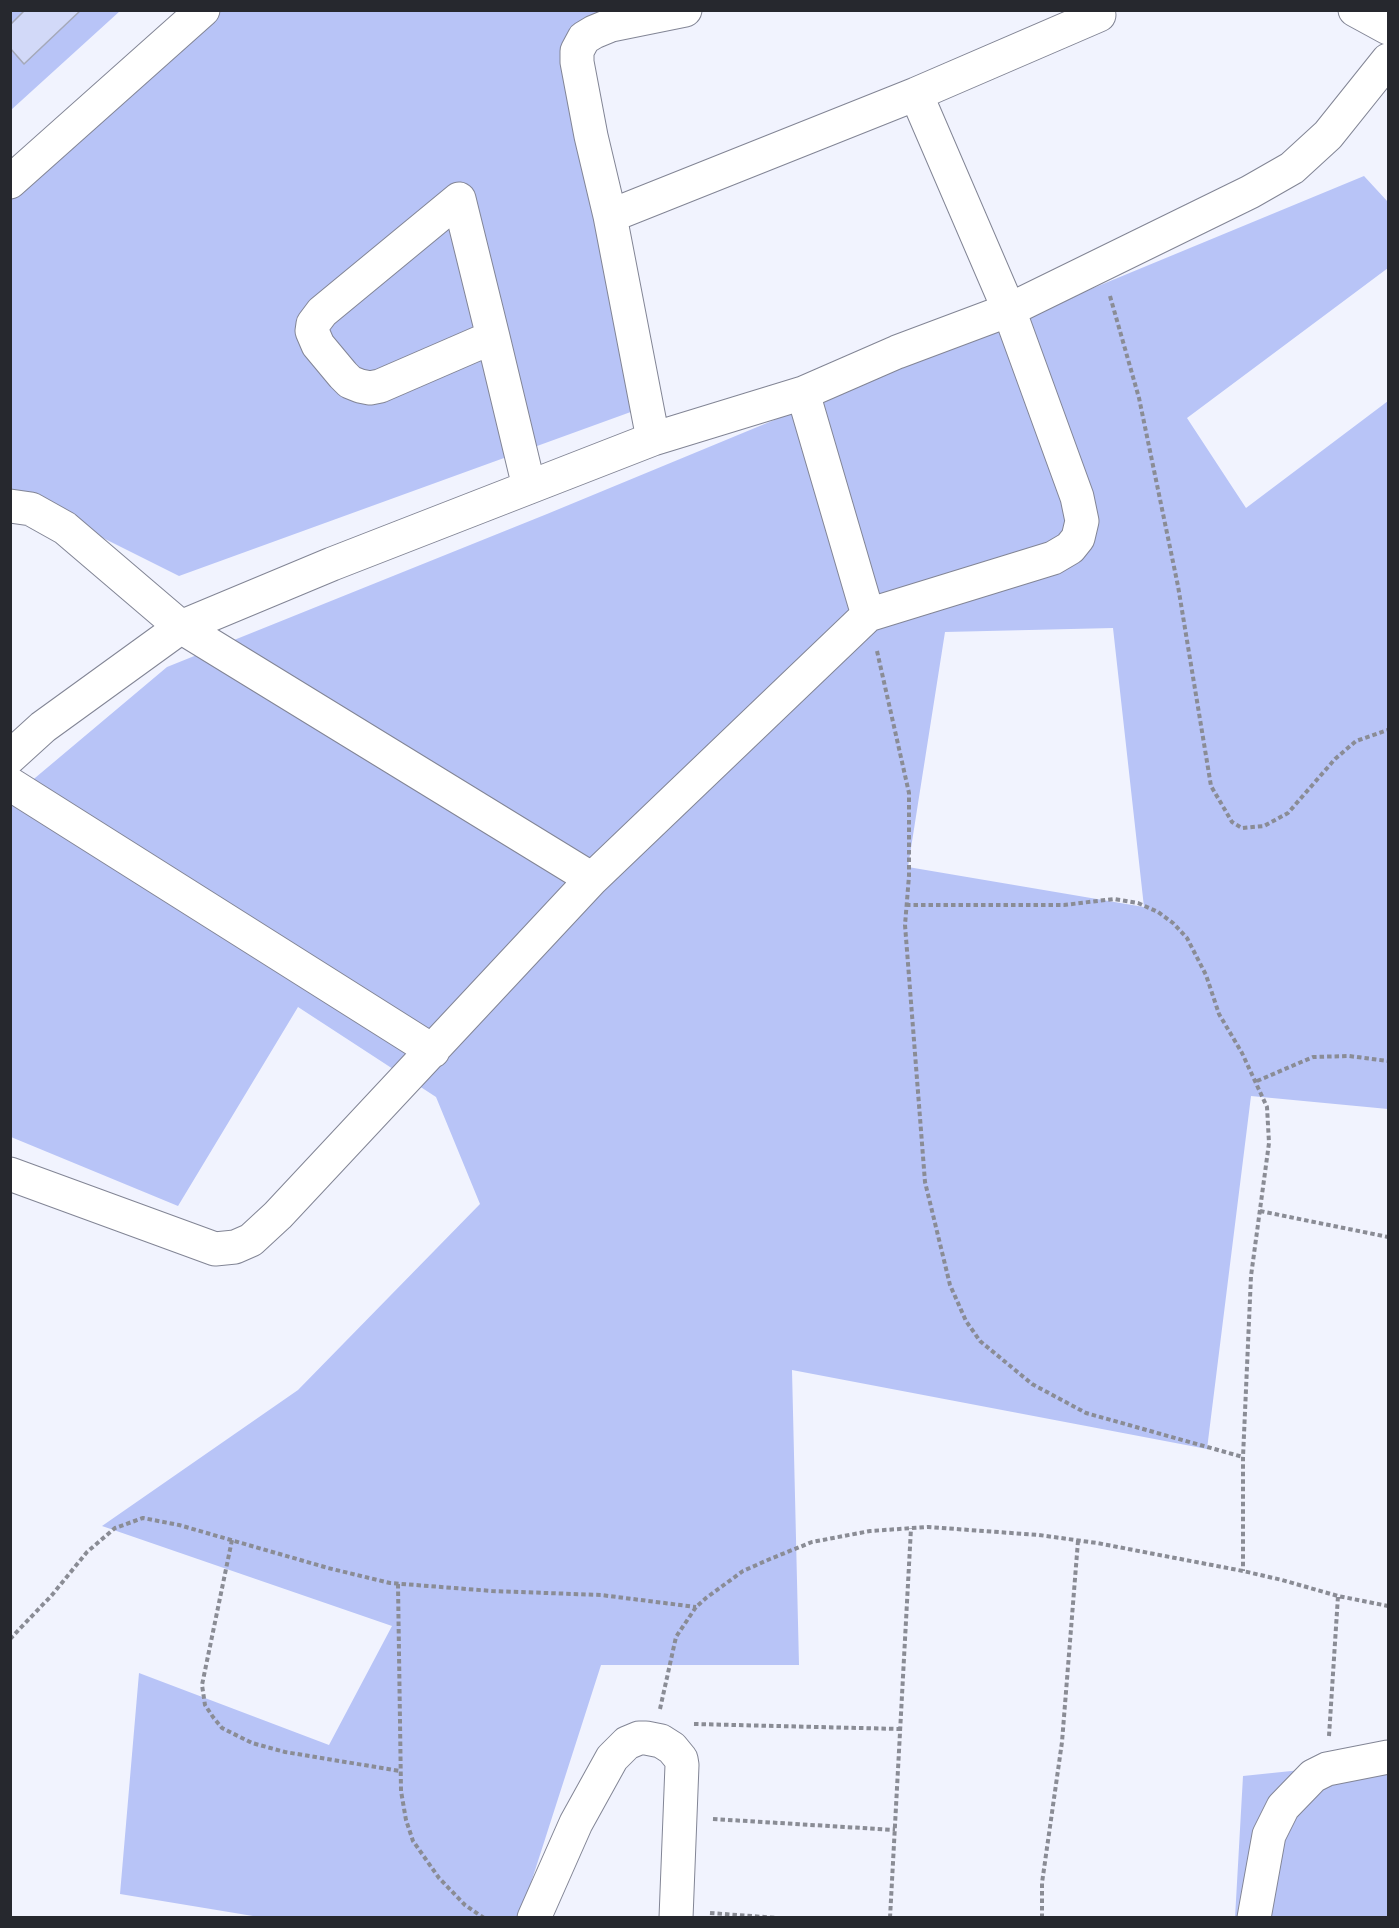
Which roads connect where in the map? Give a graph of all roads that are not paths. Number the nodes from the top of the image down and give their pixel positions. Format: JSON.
{"nodes":[{"id":1,"x":203,"y":10,"type":"edge"},
{"id":2,"x":685,"y":10,"type":"edge"},
{"id":3,"x":1355,"y":10,"type":"edge"},
{"id":4,"x":1102,"y":12,"type":"edge"},
{"id":5,"x":1389,"y":28,"type":"edge"},
{"id":6,"x":1389,"y":60,"type":"edge"},
{"id":7,"x":916,"y":94,"type":"junction"},
{"id":8,"x":10,"y":182,"type":"edge"},
{"id":9,"x":610,"y":216,"type":"junction"},
{"id":10,"x":1009,"y":310,"type":"junction"},
{"id":11,"x":493,"y":337,"type":"junction"},
{"id":12,"x":803,"y":393,"type":"junction"},
{"id":13,"x":653,"y":439,"type":"junction"},
{"id":14,"x":529,"y":487,"type":"junction"},
{"id":15,"x":10,"y":506,"type":"edge"},
{"id":16,"x":868,"y":615,"type":"junction"},
{"id":17,"x":181,"y":627,"type":"junction"},
{"id":18,"x":10,"y":757,"type":"edge"},
{"id":19,"x":10,"y":784,"type":"edge"},
{"id":20,"x":592,"y":879,"type":"junction"},
{"id":21,"x":433,"y":1051,"type":"junction"},
{"id":22,"x":10,"y":1174,"type":"edge"},
{"id":23,"x":1389,"y":1757,"type":"edge"},
{"id":24,"x":676,"y":1914,"type":"edge"},
{"id":25,"x":534,"y":1917,"type":"edge"},
{"id":26,"x":1254,"y":1917,"type":"edge"}],
"edges":[{"from":1,"to":8,"type":"street"},
{"from":2,"to":9,"type":"street"},
{"from":3,"to":5,"type":"street"},
{"from":4,"to":7,"type":"street"},
{"from":6,"to":10,"type":"street"},
{"from":7,"to":9,"type":"street"},
{"from":7,"to":10,"type":"street"},
{"from":9,"to":13,"type":"street"},
{"from":10,"to":12,"type":"street"},
{"from":10,"to":16,"type":"street"},
{"from":11,"to":11,"type":"street"},
{"from":11,"to":14,"type":"street"},
{"from":12,"to":13,"type":"street"},
{"from":12,"to":16,"type":"street"},
{"from":13,"to":14,"type":"street"},
{"from":14,"to":17,"type":"street"},
{"from":15,"to":17,"type":"street"},
{"from":16,"to":20,"type":"street"},
{"from":17,"to":18,"type":"street"},
{"from":17,"to":20,"type":"street"},
{"from":19,"to":21,"type":"street"},
{"from":20,"to":21,"type":"street"},
{"from":21,"to":22,"type":"street"},
{"from":23,"to":26,"type":"street"},
{"from":24,"to":25,"type":"street"}]}
